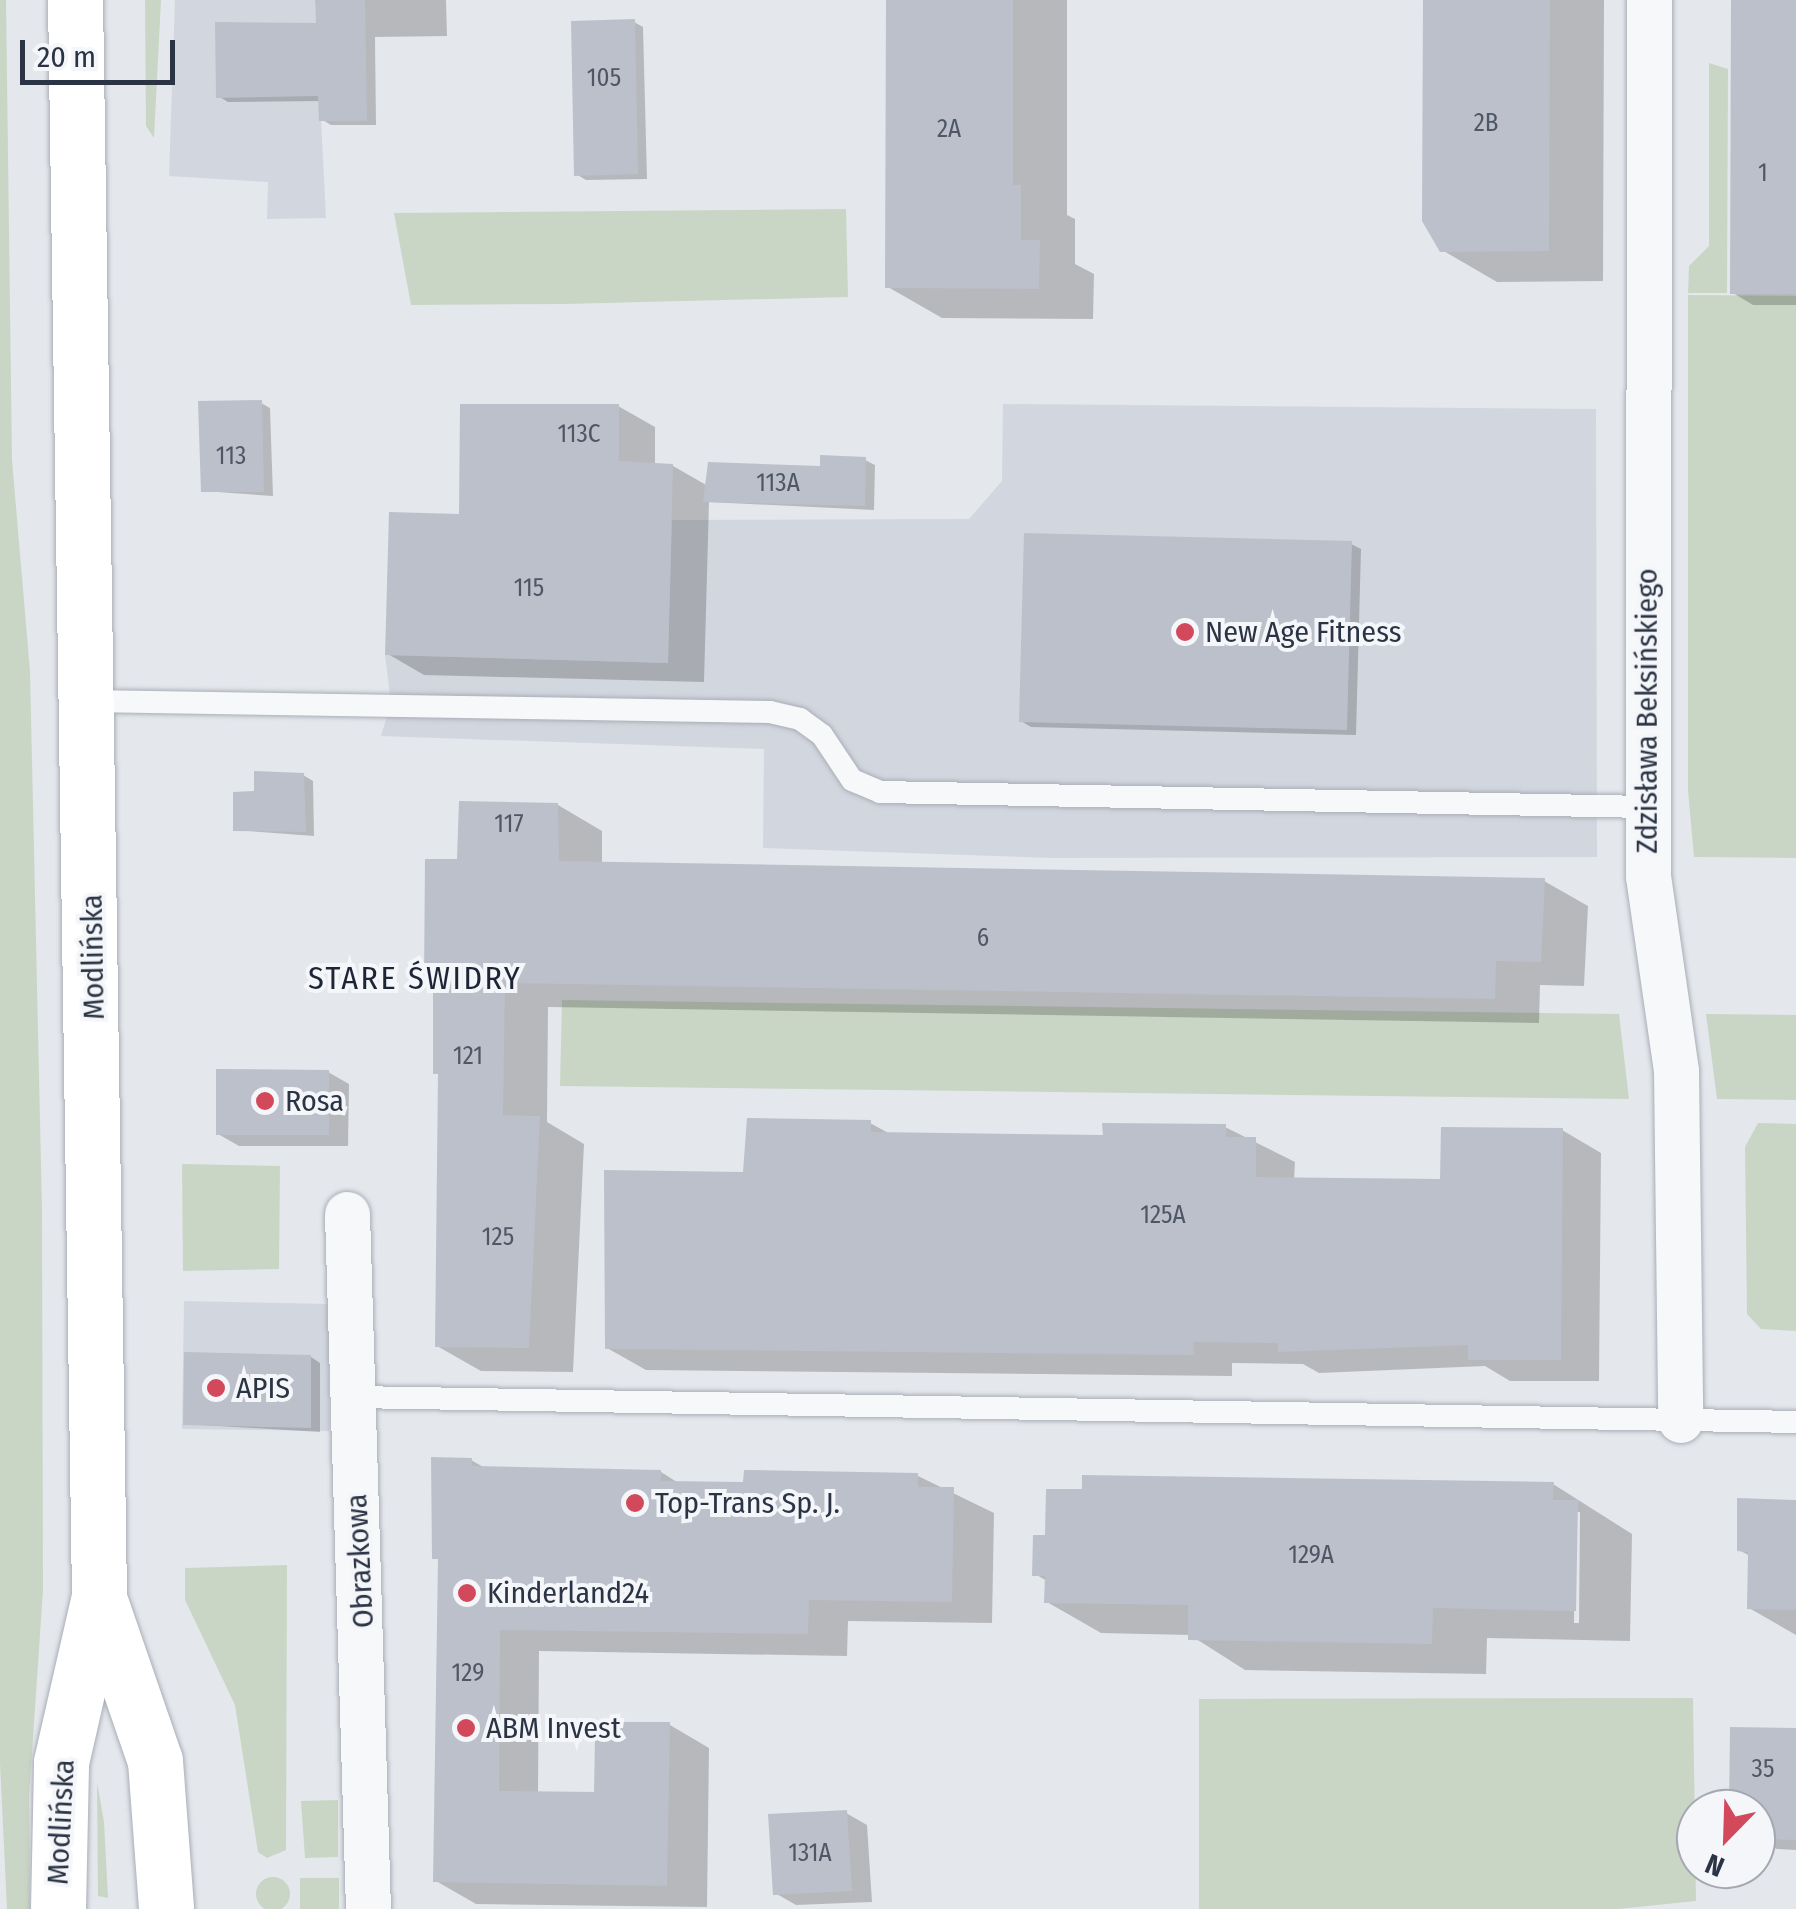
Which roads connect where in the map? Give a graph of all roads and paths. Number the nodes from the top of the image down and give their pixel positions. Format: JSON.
{"nodes":[{"id":1,"x":75,"y":0,"type":"edge"},
{"id":2,"x":1649,"y":0,"type":"edge"},
{"id":3,"x":88,"y":701,"type":"junction"},
{"id":4,"x":1646,"y":807,"type":"junction"},
{"id":5,"x":347,"y":1214,"type":"dead end"},
{"id":6,"x":353,"y":1397,"type":"junction"},
{"id":7,"x":1680,"y":1420,"type":"junction"},
{"id":8,"x":1796,"y":1422,"type":"edge"},
{"id":9,"x":99,"y":1596,"type":"junction"},
{"id":10,"x":58,"y":1909,"type":"edge"},
{"id":11,"x":166,"y":1909,"type":"edge"},
{"id":12,"x":368,"y":1909,"type":"edge"}],
"edges":[{"from":1,"to":3,"type":"main road","name":"Modlińska"},
{"from":2,"to":4,"type":"street","name":"Zdzisława Beksińskiego"},
{"from":3,"to":4,"type":"lane"},
{"from":3,"to":9,"type":"main road","name":"Modlińska"},
{"from":4,"to":7,"type":"street","name":"Zdzisława Beksińskiego"},
{"from":5,"to":6,"type":"street","name":"Obrazkowa"},
{"from":6,"to":7,"type":"lane"},
{"from":6,"to":12,"type":"street","name":"Obrazkowa"},
{"from":7,"to":8,"type":"lane"},
{"from":9,"to":10,"type":"main road","name":"Modlińska"},
{"from":9,"to":11,"type":"main road"}]}
